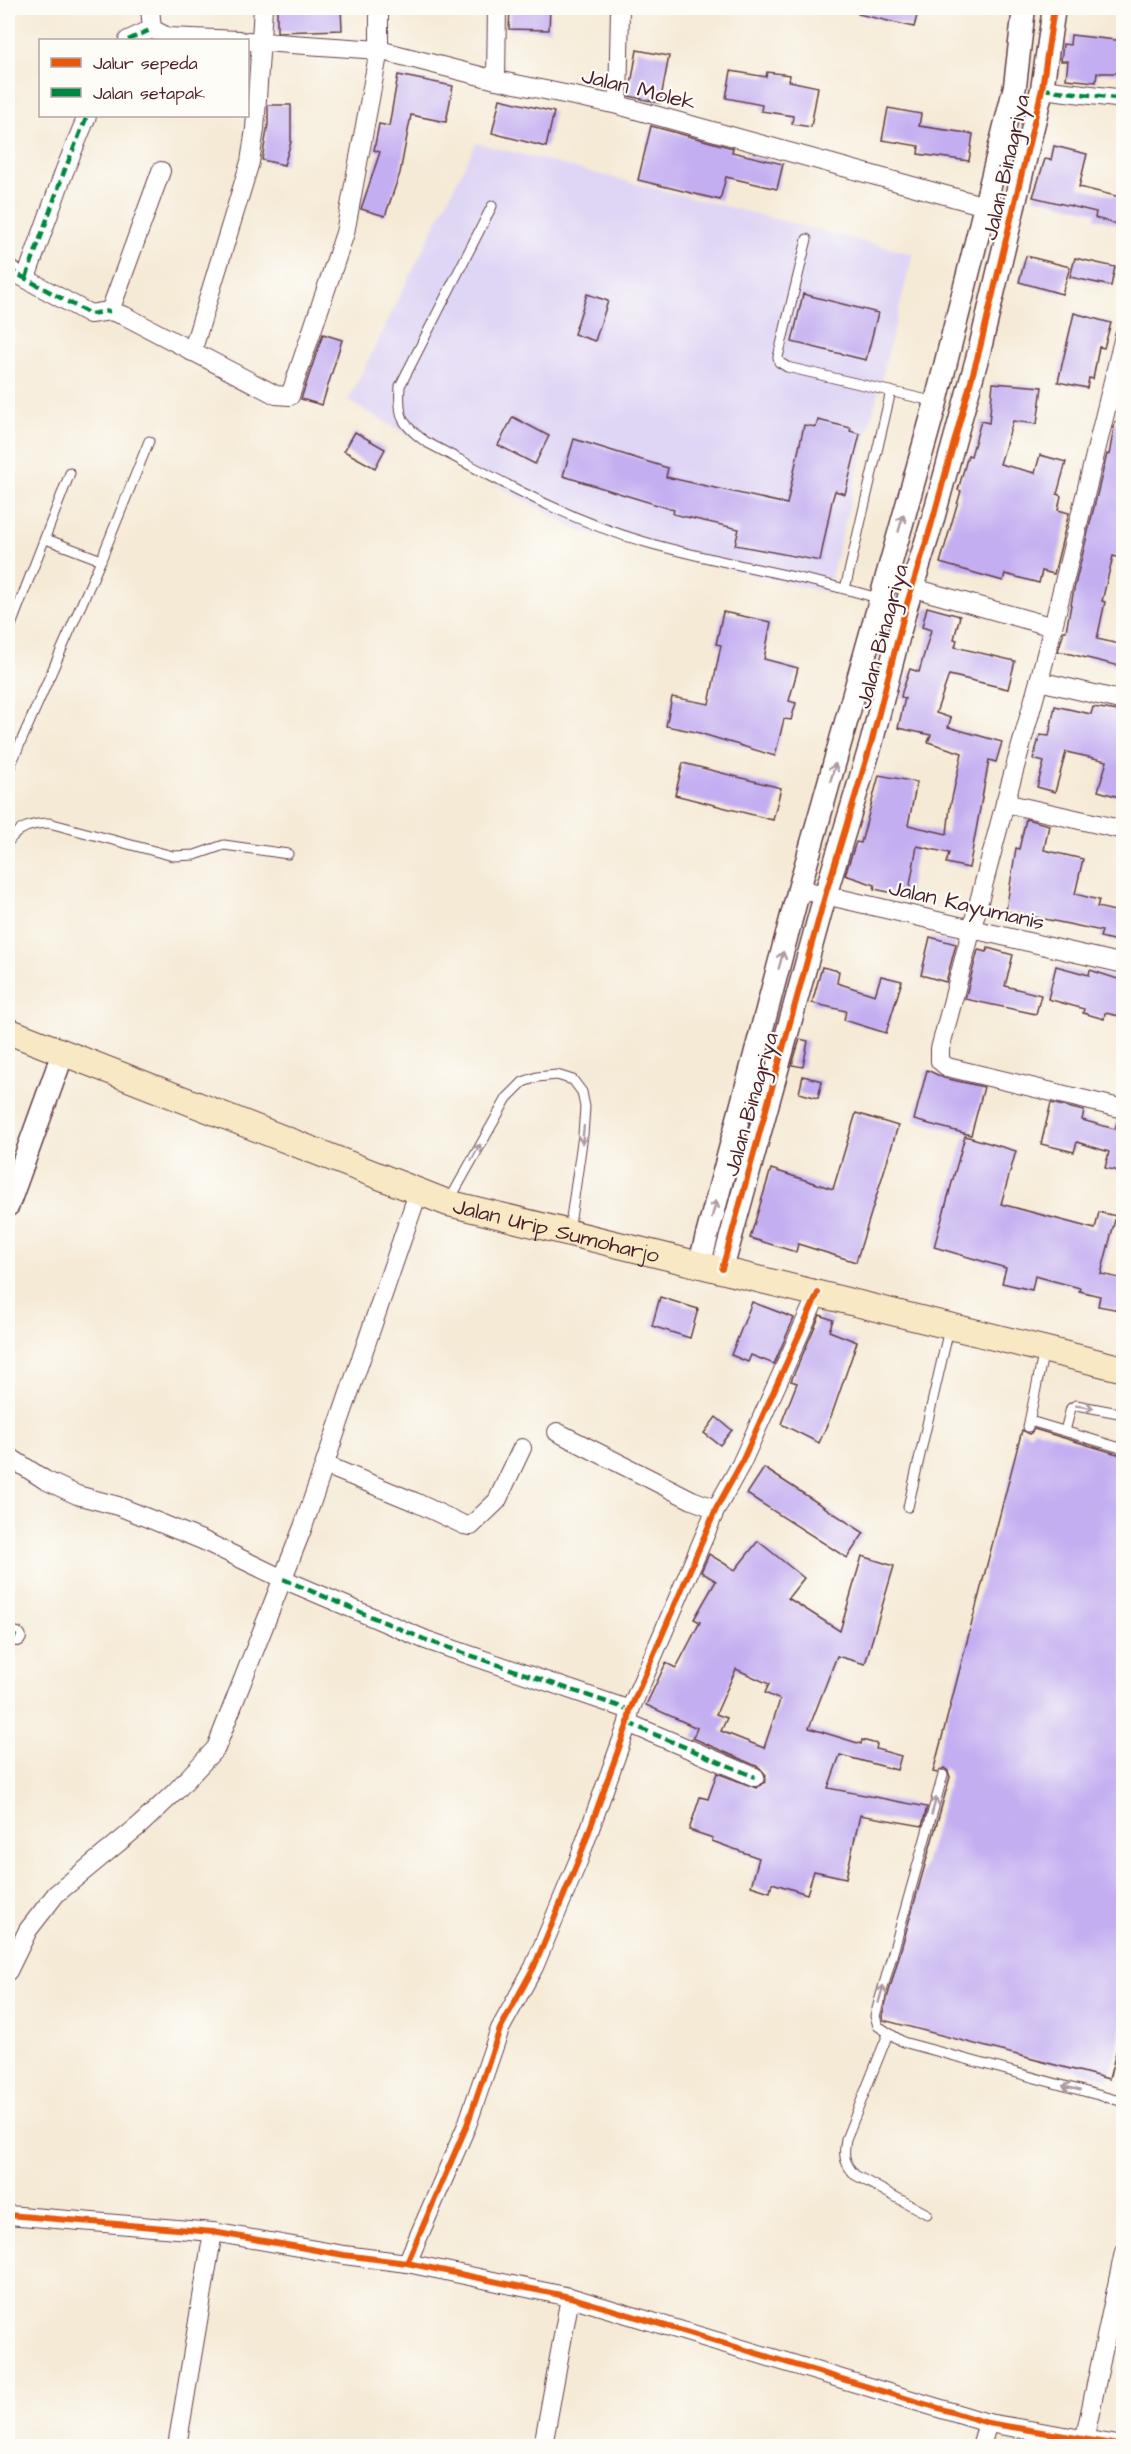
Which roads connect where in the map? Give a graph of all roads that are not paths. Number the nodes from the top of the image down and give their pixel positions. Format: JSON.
{"nodes":[{"id":1,"x":150,"y":8,"type":"edge"},
{"id":2,"x":263,"y":8,"type":"edge"},
{"id":3,"x":379,"y":8,"type":"edge"},
{"id":4,"x":497,"y":8,"type":"edge"},
{"id":5,"x":620,"y":8,"type":"edge"},
{"id":6,"x":1024,"y":8,"type":"edge"},
{"id":7,"x":1054,"y":8,"type":"edge"},
{"id":8,"x":140,"y":34,"type":"edge"},
{"id":9,"x":215,"y":39,"type":"edge"},
{"id":10,"x":255,"y":41,"type":"edge"},
{"id":11,"x":379,"y":50,"type":"junction"},
{"id":12,"x":496,"y":80,"type":"junction"},
{"id":13,"x":1042,"y":89,"type":"junction"},
{"id":14,"x":1124,"y":99,"type":"edge"},
{"id":15,"x":618,"y":105,"type":"junction"},
{"id":16,"x":87,"y":117,"type":"edge"},
{"id":17,"x":161,"y":171,"type":"dead end"},
{"id":18,"x":986,"y":205,"type":"junction"},
{"id":19,"x":492,"y":206,"type":"dead end"},
{"id":20,"x":1014,"y":214,"type":"junction"},
{"id":21,"x":807,"y":239,"type":"dead end"},
{"id":22,"x":8,"y":269,"type":"edge"},
{"id":23,"x":26,"y":278,"type":"junction"},
{"id":24,"x":110,"y":311,"type":"junction"},
{"id":25,"x":1124,"y":336,"type":"edge"},
{"id":26,"x":192,"y":352,"type":"junction"},
{"id":27,"x":1120,"y":363,"type":"edge"},
{"id":28,"x":891,"y":391,"type":"junction"},
{"id":29,"x":928,"y":400,"type":"junction"},
{"id":30,"x":149,"y":441,"type":"dead end"},
{"id":31,"x":70,"y":473,"type":"dead end"},
{"id":32,"x":46,"y":538,"type":"junction"},
{"id":33,"x":101,"y":560,"type":"junction"},
{"id":34,"x":845,"y":589,"type":"junction"},
{"id":35,"x":875,"y":592,"type":"junction"},
{"id":36,"x":909,"y":597,"type":"junction"},
{"id":37,"x":1053,"y":627,"type":"junction"},
{"id":38,"x":10,"y":628,"type":"dead end"},
{"id":39,"x":1039,"y":681,"type":"junction"},
{"id":40,"x":1124,"y":701,"type":"edge"},
{"id":41,"x":844,"y":733,"type":"junction"},
{"id":42,"x":871,"y":744,"type":"junction"},
{"id":43,"x":8,"y":771,"type":"edge"},
{"id":44,"x":1005,"y":803,"type":"junction"},
{"id":45,"x":1124,"y":830,"type":"edge"},
{"id":46,"x":8,"y":842,"type":"edge"},
{"id":47,"x":288,"y":854,"type":"dead end"},
{"id":48,"x":799,"y":889,"type":"junction"},
{"id":49,"x":825,"y":896,"type":"junction"},
{"id":50,"x":972,"y":930,"type":"junction"},
{"id":51,"x":1124,"y":964,"type":"edge"},
{"id":52,"x":771,"y":997,"type":"junction"},
{"id":53,"x":796,"y":1004,"type":"junction"},
{"id":54,"x":8,"y":1032,"type":"edge"},
{"id":55,"x":63,"y":1053,"type":"junction"},
{"id":56,"x":1124,"y":1109,"type":"edge"},
{"id":57,"x":418,"y":1193,"type":"junction"},
{"id":58,"x":448,"y":1203,"type":"junction"},
{"id":59,"x":8,"y":1205,"type":"edge"},
{"id":60,"x":569,"y":1233,"type":"junction"},
{"id":61,"x":711,"y":1268,"type":"junction"},
{"id":62,"x":818,"y":1293,"type":"junction"},
{"id":63,"x":950,"y":1326,"type":"junction"},
{"id":64,"x":1044,"y":1350,"type":"junction"},
{"id":65,"x":1124,"y":1369,"type":"edge"},
{"id":66,"x":1124,"y":1414,"type":"edge"},
{"id":67,"x":1065,"y":1431,"type":"junction"},
{"id":68,"x":557,"y":1432,"type":"dead end"},
{"id":69,"x":522,"y":1448,"type":"dead end"},
{"id":70,"x":1124,"y":1449,"type":"edge"},
{"id":71,"x":8,"y":1456,"type":"edge"},
{"id":72,"x":325,"y":1465,"type":"junction"},
{"id":73,"x":908,"y":1507,"type":"dead end"},
{"id":74,"x":716,"y":1509,"type":"junction"},
{"id":75,"x":283,"y":1579,"type":"junction"},
{"id":76,"x":629,"y":1716,"type":"junction"},
{"id":77,"x":944,"y":1775,"type":"dead end"},
{"id":78,"x":755,"y":1777,"type":"dead end"},
{"id":79,"x":8,"y":1971,"type":"edge"},
{"id":80,"x":888,"y":2034,"type":"junction"},
{"id":81,"x":1124,"y":2095,"type":"edge"},
{"id":82,"x":927,"y":2214,"type":"dead end"},
{"id":83,"x":8,"y":2215,"type":"edge"},
{"id":84,"x":213,"y":2232,"type":"junction"},
{"id":85,"x":1124,"y":2252,"type":"edge"},
{"id":86,"x":407,"y":2263,"type":"junction"},
{"id":87,"x":570,"y":2297,"type":"junction"},
{"id":88,"x":988,"y":2423,"type":"junction"},
{"id":89,"x":1083,"y":2443,"type":"edge"},
{"id":90,"x":177,"y":2446,"type":"edge"},
{"id":91,"x":543,"y":2446,"type":"edge"},
{"id":92,"x":981,"y":2446,"type":"edge"},
{"id":93,"x":1124,"y":2446,"type":"edge"}],
"edges":[{"from":1,"to":8,"type":"street"},
{"from":2,"to":10,"type":"street"},
{"from":3,"to":11,"type":"street"},
{"from":4,"to":12,"type":"street"},
{"from":5,"to":15,"type":"street"},
{"from":6,"to":18,"type":"street","name":"Jalan Binagriya"},
{"from":7,"to":13,"type":"street","name":"Jalan Binagriya"},
{"from":8,"to":9,"type":"street"},
{"from":10,"to":11,"type":"street","name":"Jalan Molek"},
{"from":10,"to":26,"type":"street"},
{"from":11,"to":12,"type":"street","name":"Jalan Molek"},
{"from":11,"to":26,"type":"street"},
{"from":12,"to":15,"type":"street","name":"Jalan Molek"},
{"from":13,"to":14,"type":"street"},
{"from":13,"to":20,"type":"street","name":"Jalan Binagriya"},
{"from":15,"to":18,"type":"street","name":"Jalan Molek"},
{"from":16,"to":23,"type":"street"},
{"from":17,"to":24,"type":"street"},
{"from":18,"to":20,"type":"street","name":"Jalan Molek"},
{"from":18,"to":29,"type":"street","name":"Jalan Binagriya"},
{"from":19,"to":34,"type":"lane"},
{"from":20,"to":36,"type":"street","name":"Jalan Binagriya"},
{"from":21,"to":28,"type":"lane"},
{"from":22,"to":23,"type":"street"},
{"from":23,"to":24,"type":"street"},
{"from":24,"to":26,"type":"street"},
{"from":25,"to":27,"type":"street"},
{"from":27,"to":37,"type":"street"},
{"from":28,"to":29,"type":"lane"},
{"from":28,"to":34,"type":"lane"},
{"from":35,"to":29,"type":"street","name":"Jalan Binagriya","one_way":true},
{"from":30,"to":33,"type":"lane"},
{"from":31,"to":32,"type":"lane"},
{"from":32,"to":33,"type":"lane"},
{"from":32,"to":38,"type":"lane"},
{"from":33,"to":43,"type":"lane"},
{"from":34,"to":35,"type":"lane"},
{"from":35,"to":36,"type":"street"},
{"from":35,"to":41,"type":"street","name":"Jalan Binagriya"},
{"from":36,"to":37,"type":"street"},
{"from":36,"to":42,"type":"street","name":"Jalan Binagriya"},
{"from":37,"to":39,"type":"street"},
{"from":39,"to":40,"type":"street"},
{"from":39,"to":44,"type":"street"},
{"from":41,"to":42,"type":"street"},
{"from":48,"to":41,"type":"street","name":"Jalan Binagriya","one_way":true},
{"from":42,"to":49,"type":"street","name":"Jalan Binagriya"},
{"from":44,"to":45,"type":"street"},
{"from":44,"to":50,"type":"street"},
{"from":46,"to":47,"type":"lane"},
{"from":48,"to":49,"type":"street","name":"Jalan Kayumanis"},
{"from":52,"to":48,"type":"street","name":"Jalan Binagriya","one_way":true},
{"from":49,"to":50,"type":"street","name":"Jalan Kayumanis"},
{"from":49,"to":53,"type":"street","name":"Jalan Binagriya"},
{"from":50,"to":51,"type":"street","name":"Jalan Kayumanis"},
{"from":50,"to":56,"type":"street"},
{"from":52,"to":53,"type":"street"},
{"from":61,"to":52,"type":"street","name":"Jalan Binagriya","one_way":true},
{"from":53,"to":61,"type":"street","name":"Jalan Binagriya"},
{"from":54,"to":55,"type":"main road","name":"Jalan Urip Sumoharjo"},
{"from":55,"to":57,"type":"main road","name":"Jalan Urip Sumoharjo"},
{"from":55,"to":59,"type":"street"},
{"from":57,"to":58,"type":"main road","name":"Jalan Urip Sumoharjo"},
{"from":57,"to":72,"type":"street"},
{"from":58,"to":60,"type":"main road","name":"Jalan Urip Sumoharjo"},
{"from":58,"to":60,"type":"lane","one_way":true},
{"from":60,"to":61,"type":"main road","name":"Jalan Urip Sumoharjo"},
{"from":61,"to":62,"type":"main road","name":"Jalan Urip Sumoharjo"},
{"from":62,"to":63,"type":"main road","name":"Jalan Urip Sumoharjo"},
{"from":62,"to":74,"type":"street"},
{"from":63,"to":64,"type":"main road","name":"Jalan Urip Sumoharjo"},
{"from":63,"to":73,"type":"lane"},
{"from":64,"to":65,"type":"main road","name":"Jalan Urip Sumoharjo"},
{"from":64,"to":67,"type":"lane"},
{"from":67,"to":66,"type":"lane","one_way":true},
{"from":67,"to":70,"type":"lane"},
{"from":68,"to":74,"type":"street"},
{"from":69,"to":72,"type":"street"},
{"from":71,"to":75,"type":"street"},
{"from":72,"to":75,"type":"street"},
{"from":74,"to":76,"type":"street"},
{"from":75,"to":76,"type":"street"},
{"from":75,"to":79,"type":"street"},
{"from":76,"to":78,"type":"street"},
{"from":76,"to":86,"type":"street"},
{"from":80,"to":77,"type":"lane","one_way":true},
{"from":81,"to":80,"type":"lane","one_way":true},
{"from":80,"to":82,"type":"lane"},
{"from":83,"to":84,"type":"street"},
{"from":84,"to":86,"type":"street"},
{"from":84,"to":90,"type":"street"},
{"from":85,"to":89,"type":"street"},
{"from":86,"to":87,"type":"street"},
{"from":87,"to":88,"type":"street"},
{"from":87,"to":91,"type":"street"},
{"from":88,"to":89,"type":"street"},
{"from":88,"to":92,"type":"street"},
{"from":89,"to":93,"type":"street"}]}
